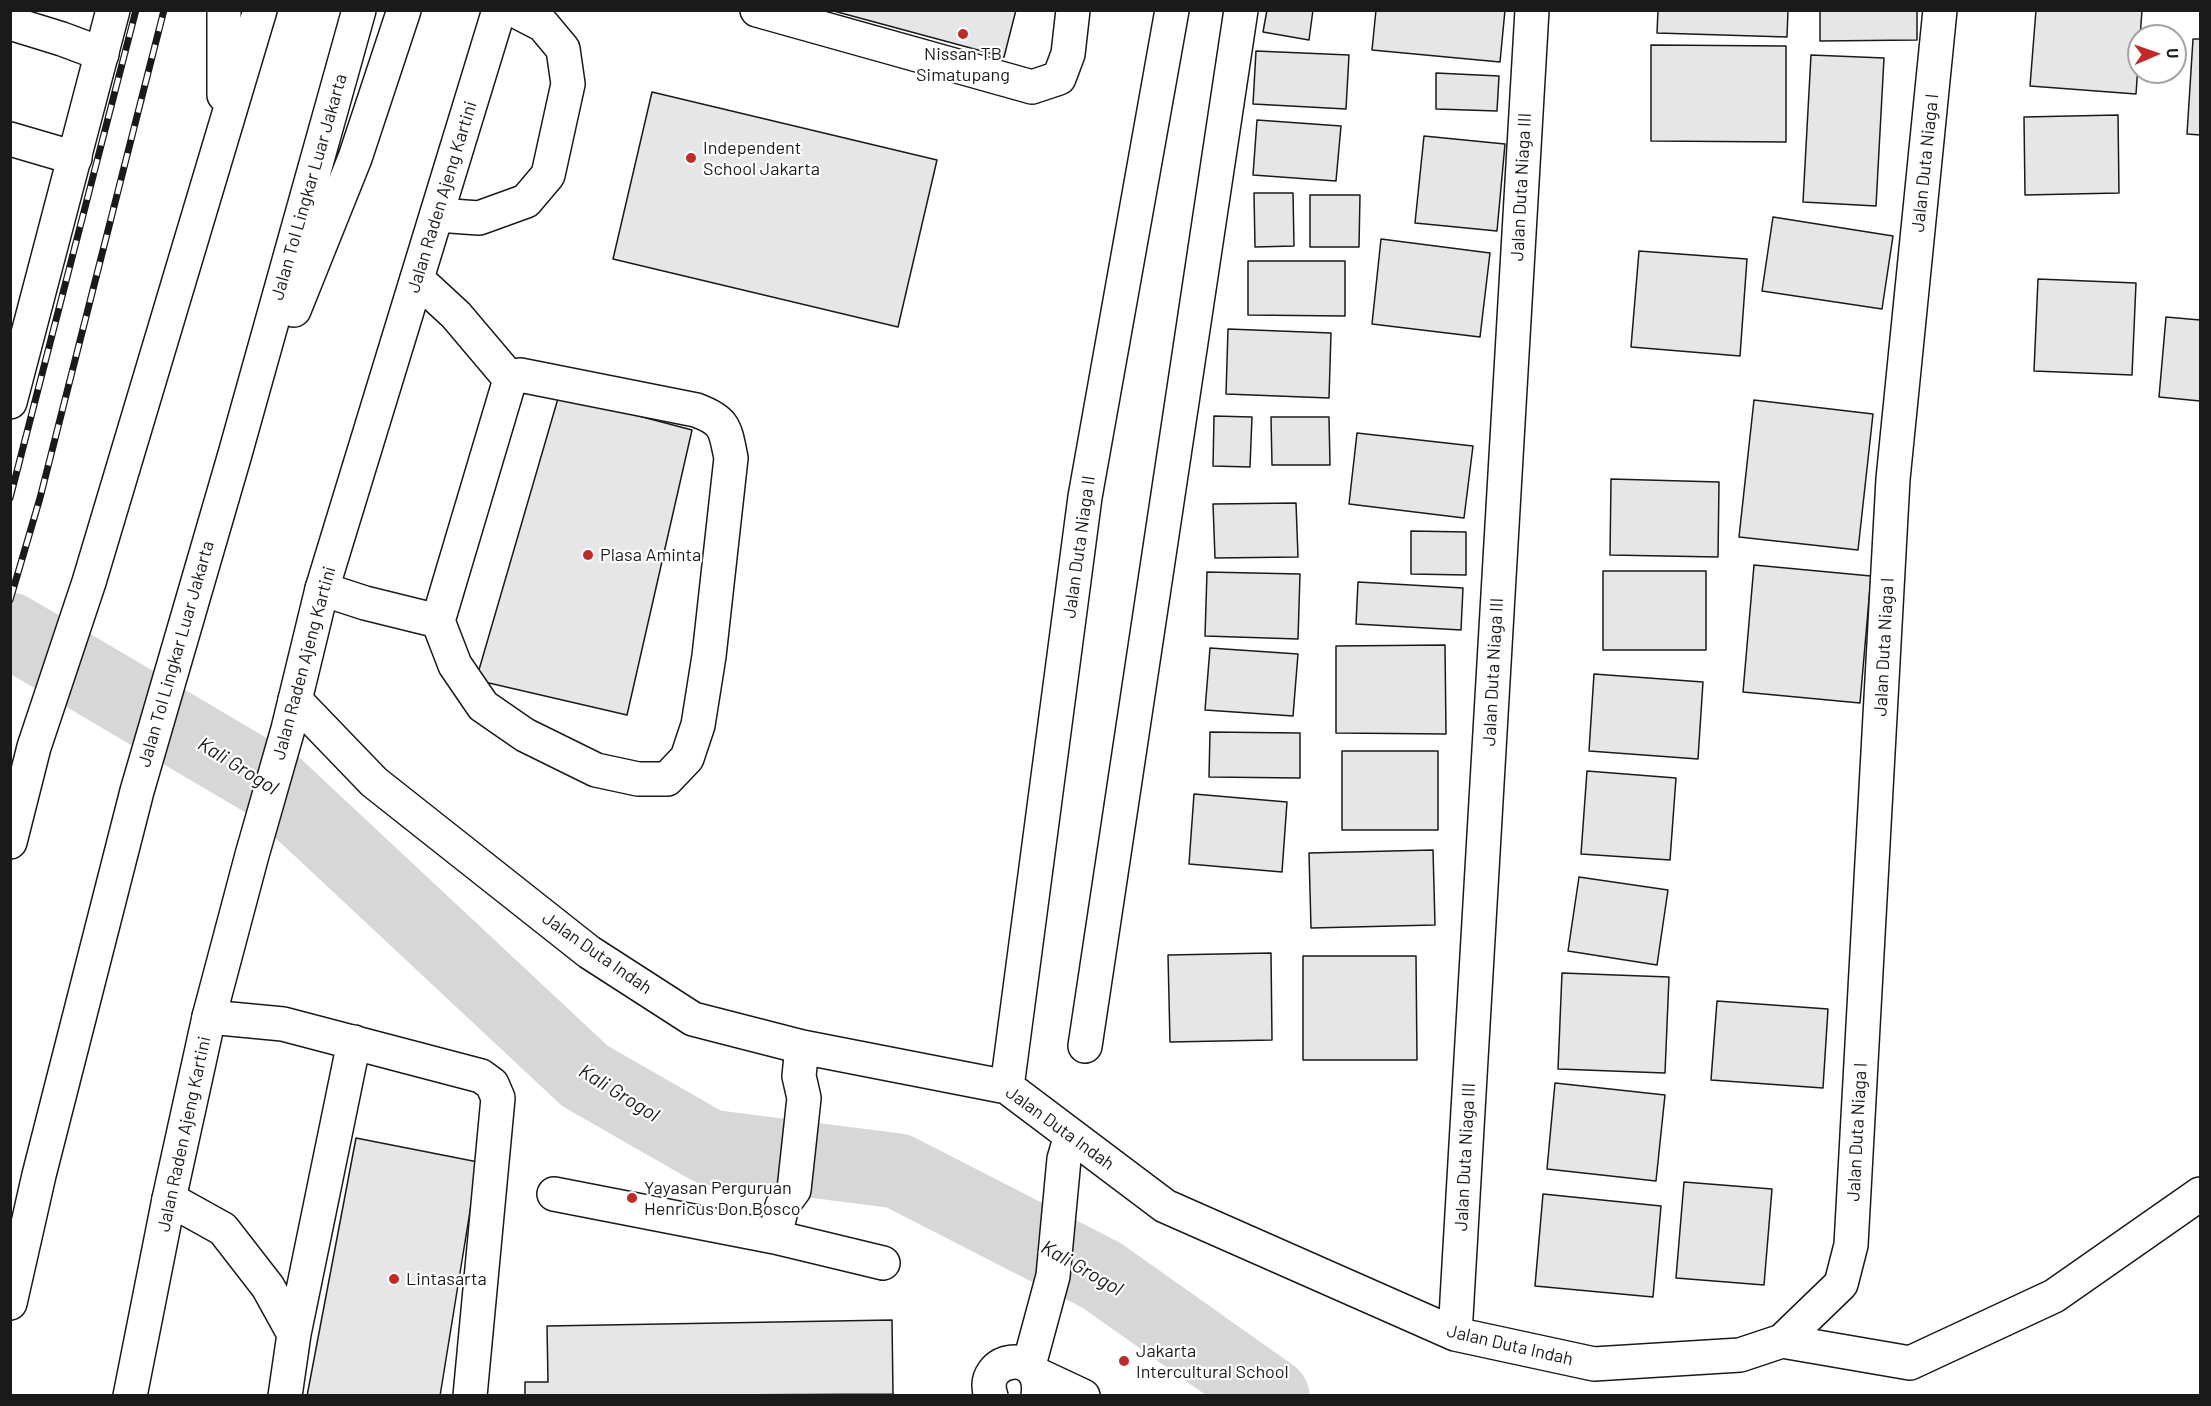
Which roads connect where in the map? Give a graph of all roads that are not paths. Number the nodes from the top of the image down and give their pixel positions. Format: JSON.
{"nodes":[{"id":1,"x":113,"y":10,"type":"edge"},
{"id":2,"x":224,"y":10,"type":"edge"},
{"id":3,"x":260,"y":10,"type":"edge"},
{"id":4,"x":359,"y":10,"type":"edge"},
{"id":5,"x":404,"y":10,"type":"edge"},
{"id":6,"x":499,"y":10,"type":"edge"},
{"id":7,"x":514,"y":10,"type":"edge"},
{"id":8,"x":757,"y":10,"type":"edge"},
{"id":9,"x":1073,"y":10,"type":"edge"},
{"id":10,"x":1172,"y":10,"type":"edge"},
{"id":11,"x":1241,"y":10,"type":"edge"},
{"id":12,"x":1532,"y":10,"type":"edge"},
{"id":13,"x":1940,"y":10,"type":"edge"},
{"id":14,"x":10,"y":23,"type":"edge"},
{"id":15,"x":102,"y":54,"type":"junction"},
{"id":16,"x":224,"y":127,"type":"junction"},
{"id":17,"x":10,"y":139,"type":"edge"},
{"id":18,"x":75,"y":158,"type":"junction"},
{"id":19,"x":437,"y":215,"type":"junction"},
{"id":20,"x":417,"y":279,"type":"junction"},
{"id":21,"x":511,"y":380,"type":"junction"},
{"id":22,"x":10,"y":402,"type":"edge"},
{"id":23,"x":235,"y":454,"type":"junction"},
{"id":24,"x":322,"y":590,"type":"junction"},
{"id":25,"x":438,"y":621,"type":"junction"},
{"id":26,"x":292,"y":715,"type":"junction"},
{"id":27,"x":10,"y":842,"type":"edge"},
{"id":28,"x":209,"y":1017,"type":"junction"},
{"id":29,"x":354,"y":1042,"type":"junction"},
{"id":30,"x":1085,"y":1046,"type":"dead end"},
{"id":31,"x":798,"y":1079,"type":"junction"},
{"id":32,"x":1007,"y":1087,"type":"junction"},
{"id":33,"x":1068,"y":1147,"type":"junction"},
{"id":34,"x":554,"y":1194,"type":"dead end"},
{"id":35,"x":2200,"y":1194,"type":"edge"},
{"id":36,"x":169,"y":1199,"type":"junction"},
{"id":37,"x":782,"y":1205,"type":"junction"},
{"id":38,"x":883,"y":1263,"type":"dead end"},
{"id":39,"x":1841,"y":1284,"type":"joint"},
{"id":40,"x":10,"y":1303,"type":"edge"},
{"id":41,"x":294,"y":1334,"type":"junction"},
{"id":42,"x":1455,"y":1334,"type":"junction"},
{"id":43,"x":1782,"y":1341,"type":"junction"},
{"id":44,"x":1034,"y":1378,"type":"edge"},
{"id":45,"x":130,"y":1395,"type":"edge"},
{"id":46,"x":285,"y":1395,"type":"edge"},
{"id":47,"x":470,"y":1395,"type":"edge"},
{"id":48,"x":991,"y":1395,"type":"edge"},
{"id":49,"x":1083,"y":1395,"type":"edge"}],
"edges":[{"from":1,"to":15,"type":"main road"},
{"from":2,"to":16,"type":"main road"},
{"from":3,"to":16,"type":"main road"},
{"from":4,"to":23,"type":"main road","name":"Jalan Tol Lingkar Luar Jakarta"},
{"from":5,"to":23,"type":"main road"},
{"from":6,"to":19,"type":"main road","name":"Jalan Raden Ajeng Kartini"},
{"from":7,"to":19,"type":"main road"},
{"from":8,"to":9,"type":"main road"},
{"from":10,"to":32,"type":"main road","name":"Jalan Duta Niaga II"},
{"from":11,"to":30,"type":"main road"},
{"from":12,"to":42,"type":"main road","name":"Jalan Duta Niaga III"},
{"from":13,"to":39,"type":"main road","name":"Jalan Duta Niaga I"},
{"from":14,"to":15,"type":"main road"},
{"from":15,"to":18,"type":"main road"},
{"from":16,"to":27,"type":"main road"},
{"from":17,"to":18,"type":"main road"},
{"from":18,"to":22,"type":"main road"},
{"from":19,"to":20,"type":"main road","name":"Jalan Raden Ajeng Kartini"},
{"from":20,"to":21,"type":"main road"},
{"from":20,"to":24,"type":"main road","name":"Jalan Raden Ajeng Kartini"},
{"from":21,"to":25,"type":"main road"},
{"from":21,"to":25,"type":"main road"},
{"from":23,"to":40,"type":"main road","name":"Jalan Tol Lingkar Luar Jakarta"},
{"from":24,"to":25,"type":"main road"},
{"from":24,"to":26,"type":"main road","name":"Jalan Raden Ajeng Kartini"},
{"from":26,"to":28,"type":"main road","name":"Jalan Raden Ajeng Kartini"},
{"from":26,"to":31,"type":"main road","name":"Jalan Duta Indah"},
{"from":28,"to":29,"type":"main road"},
{"from":28,"to":36,"type":"main road","name":"Jalan Raden Ajeng Kartini"},
{"from":29,"to":41,"type":"main road"},
{"from":29,"to":47,"type":"main road"},
{"from":31,"to":32,"type":"main road","name":"Jalan Duta Indah"},
{"from":31,"to":37,"type":"main road"},
{"from":32,"to":33,"type":"main road","name":"Jalan Duta Indah"},
{"from":33,"to":42,"type":"main road","name":"Jalan Duta Indah"},
{"from":33,"to":44,"type":"main road"},
{"from":34,"to":37,"type":"main road"},
{"from":35,"to":43,"type":"main road"},
{"from":36,"to":41,"type":"main road"},
{"from":36,"to":45,"type":"main road","name":"Jalan Raden Ajeng Kartini"},
{"from":37,"to":38,"type":"main road"},
{"from":39,"to":43,"type":"main road","name":"Jalan Duta Indah"},
{"from":41,"to":46,"type":"main road"},
{"from":42,"to":43,"type":"main road","name":"Jalan Duta Indah"},
{"from":44,"to":48,"type":"main road"},
{"from":44,"to":49,"type":"main road"}]}
